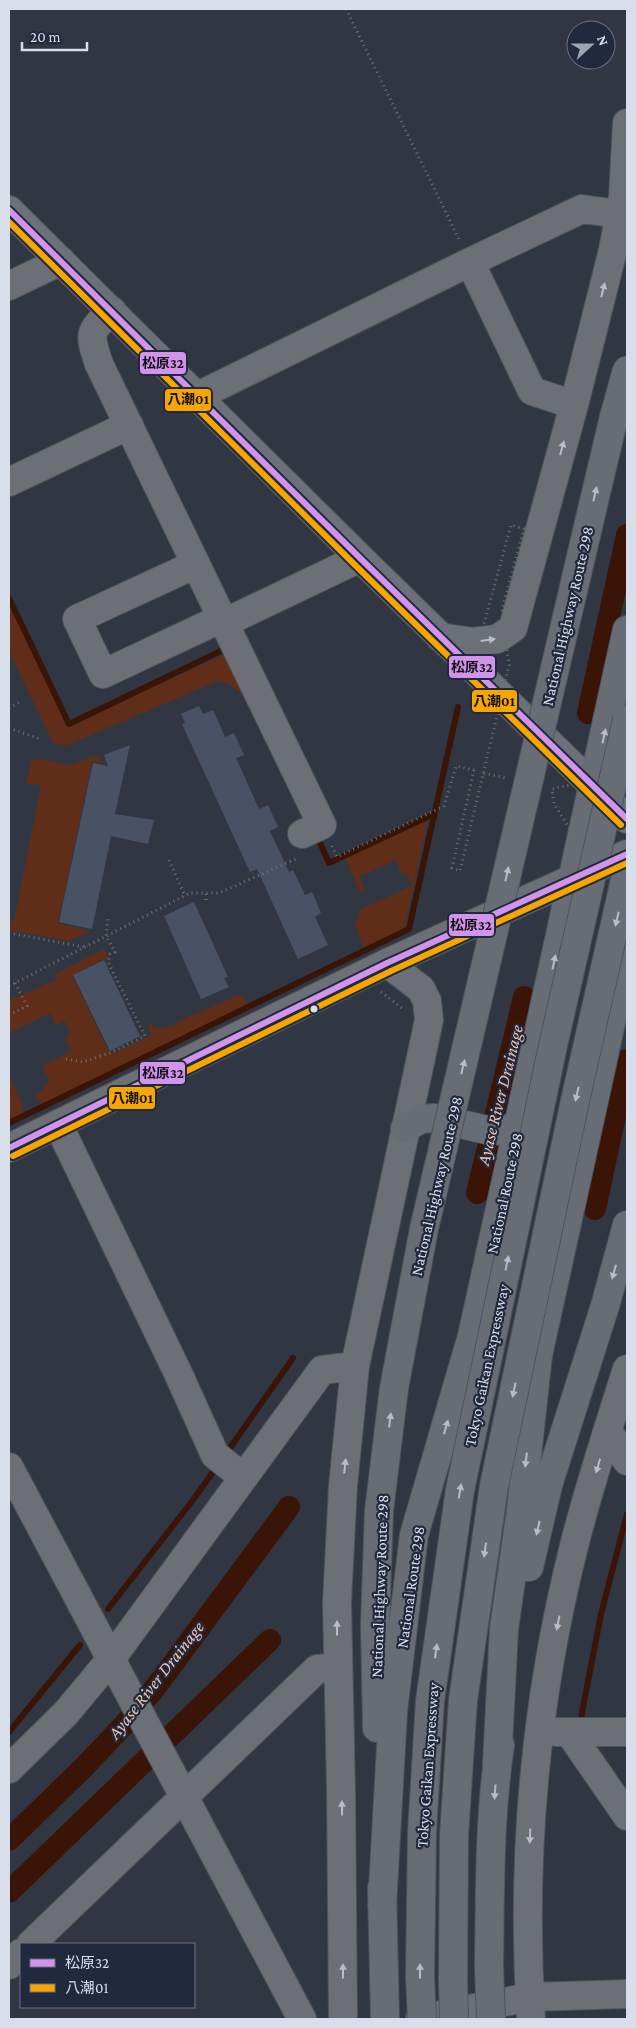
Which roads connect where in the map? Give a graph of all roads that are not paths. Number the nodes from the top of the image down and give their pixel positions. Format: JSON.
{"nodes":[{"id":1,"x":627,"y":122,"type":"edge"},
{"id":2,"x":9,"y":210,"type":"edge"},
{"id":3,"x":620,"y":214,"type":"junction"},
{"id":4,"x":61,"y":261,"type":"junction"},
{"id":5,"x":470,"y":262,"type":"junction"},
{"id":6,"x":9,"y":286,"type":"edge"},
{"id":7,"x":112,"y":310,"type":"junction"},
{"id":8,"x":627,"y":370,"type":"edge"},
{"id":9,"x":196,"y":397,"type":"junction"},
{"id":10,"x":574,"y":405,"type":"junction"},
{"id":11,"x":129,"y":425,"type":"junction"},
{"id":12,"x":9,"y":482,"type":"edge"},
{"id":13,"x":360,"y":558,"type":"junction"},
{"id":14,"x":196,"y":564,"type":"junction"},
{"id":15,"x":223,"y":620,"type":"junction"},
{"id":16,"x":627,"y":630,"type":"edge"},
{"id":17,"x":440,"y":637,"type":"junction"},
{"id":18,"x":627,"y":720,"type":"edge"},
{"id":19,"x":593,"y":784,"type":"junction"},
{"id":20,"x":627,"y":819,"type":"edge"},
{"id":21,"x":309,"y":838,"type":"road end"},
{"id":22,"x":627,"y":854,"type":"edge"},
{"id":23,"x":627,"y":871,"type":"edge"},
{"id":24,"x":571,"y":880,"type":"junction"},
{"id":25,"x":627,"y":950,"type":"edge"},
{"id":26,"x":387,"y":963,"type":"junction"},
{"id":27,"x":58,"y":1124,"type":"junction"},
{"id":28,"x":519,"y":1125,"type":"junction"},
{"id":29,"x":405,"y":1128,"type":"junction"},
{"id":30,"x":9,"y":1148,"type":"edge"},
{"id":31,"x":627,"y":1225,"type":"edge"},
{"id":32,"x":355,"y":1366,"type":"junction"},
{"id":33,"x":627,"y":1369,"type":"edge"},
{"id":34,"x":608,"y":1431,"type":"junction"},
{"id":35,"x":627,"y":1461,"type":"edge"},
{"id":36,"x":227,"y":1465,"type":"junction"},
{"id":37,"x":9,"y":1467,"type":"edge"},
{"id":38,"x":110,"y":1659,"type":"junction"},
{"id":39,"x":338,"y":1667,"type":"junction"},
{"id":40,"x":540,"y":1732,"type":"junction"},
{"id":41,"x":569,"y":1732,"type":"junction"},
{"id":42,"x":627,"y":1732,"type":"edge"},
{"id":43,"x":497,"y":1764,"type":"junction"},
{"id":44,"x":9,"y":1769,"type":"edge"},
{"id":45,"x":185,"y":1797,"type":"junction"},
{"id":46,"x":627,"y":1816,"type":"edge"},
{"id":47,"x":382,"y":1907,"type":"junction"},
{"id":48,"x":32,"y":1943,"type":"edge"},
{"id":49,"x":20,"y":1954,"type":"edge"},
{"id":50,"x":9,"y":1965,"type":"edge"},
{"id":51,"x":627,"y":1994,"type":"edge"},
{"id":52,"x":530,"y":2008,"type":"edge"},
{"id":53,"x":302,"y":2019,"type":"edge"},
{"id":54,"x":343,"y":2019,"type":"edge"},
{"id":55,"x":385,"y":2019,"type":"edge"},
{"id":56,"x":421,"y":2019,"type":"edge"},
{"id":57,"x":454,"y":2019,"type":"edge"},
{"id":58,"x":491,"y":2019,"type":"edge"}],
"edges":[{"from":1,"to":3,"type":"street"},
{"from":2,"to":4,"type":"main road"},
{"from":3,"to":5,"type":"street"},
{"from":10,"to":3,"type":"street","one_way":true},
{"from":4,"to":6,"type":"street"},
{"from":4,"to":7,"type":"main road"},
{"from":5,"to":9,"type":"street"},
{"from":5,"to":10,"type":"street"},
{"from":7,"to":9,"type":"main road"},
{"from":7,"to":11,"type":"street"},
{"from":47,"to":8,"type":"highway","name":"National Highway Route 298","one_way":true,"bridge":true},
{"from":9,"to":13,"type":"main road"},
{"from":17,"to":10,"type":"street","one_way":true},
{"from":11,"to":12,"type":"street"},
{"from":11,"to":14,"type":"street"},
{"from":13,"to":15,"type":"street"},
{"from":13,"to":17,"type":"main road"},
{"from":14,"to":15,"type":"street"},
{"from":14,"to":15,"type":"street"},
{"from":15,"to":21,"type":"street"},
{"from":19,"to":16,"type":"highway","name":"National Route 298","one_way":true},
{"from":17,"to":19,"type":"main road"},
{"from":56,"to":18,"type":"highway","name":"Tokyo Gaikan Expressway","one_way":true,"bridge":true},
{"from":19,"to":20,"type":"main road"},
{"from":19,"to":24,"type":"highway","name":"National Route 298"},
{"from":22,"to":24,"type":"street"},
{"from":23,"to":57,"type":"highway","name":"Tokyo Gaikan Expressway","one_way":true,"bridge":true},
{"from":24,"to":26,"type":"street"},
{"from":28,"to":24,"type":"highway","name":"National Route 298","one_way":true},
{"from":25,"to":43,"type":"highway","one_way":true},
{"from":26,"to":27,"type":"street"},
{"from":26,"to":29,"type":"street"},
{"from":27,"to":30,"type":"street"},
{"from":27,"to":36,"type":"street"},
{"from":28,"to":29,"type":"highway"},
{"from":47,"to":28,"type":"highway","name":"National Route 298","one_way":true},
{"from":29,"to":32,"type":"street"},
{"from":31,"to":43,"type":"highway","one_way":true},
{"from":32,"to":36,"type":"street"},
{"from":39,"to":32,"type":"street","one_way":true},
{"from":33,"to":34,"type":"street"},
{"from":34,"to":35,"type":"street"},
{"from":34,"to":40,"type":"street","one_way":true},
{"from":36,"to":38,"type":"street"},
{"from":37,"to":38,"type":"street"},
{"from":38,"to":44,"type":"street"},
{"from":38,"to":45,"type":"street"},
{"from":39,"to":45,"type":"street"},
{"from":54,"to":39,"type":"street","one_way":true},
{"from":40,"to":41,"type":"street"},
{"from":40,"to":52,"type":"street","one_way":true},
{"from":41,"to":42,"type":"street"},
{"from":41,"to":46,"type":"street"},
{"from":43,"to":58,"type":"highway","one_way":true,"bridge":true},
{"from":45,"to":48,"type":"street"},
{"from":45,"to":53,"type":"street"},
{"from":47,"to":55,"type":"highway","name":"National Highway Route 298"},
{"from":49,"to":50,"type":"street"},
{"from":51,"to":52,"type":"street"},
{"from":52,"to":56,"type":"street"}]}
